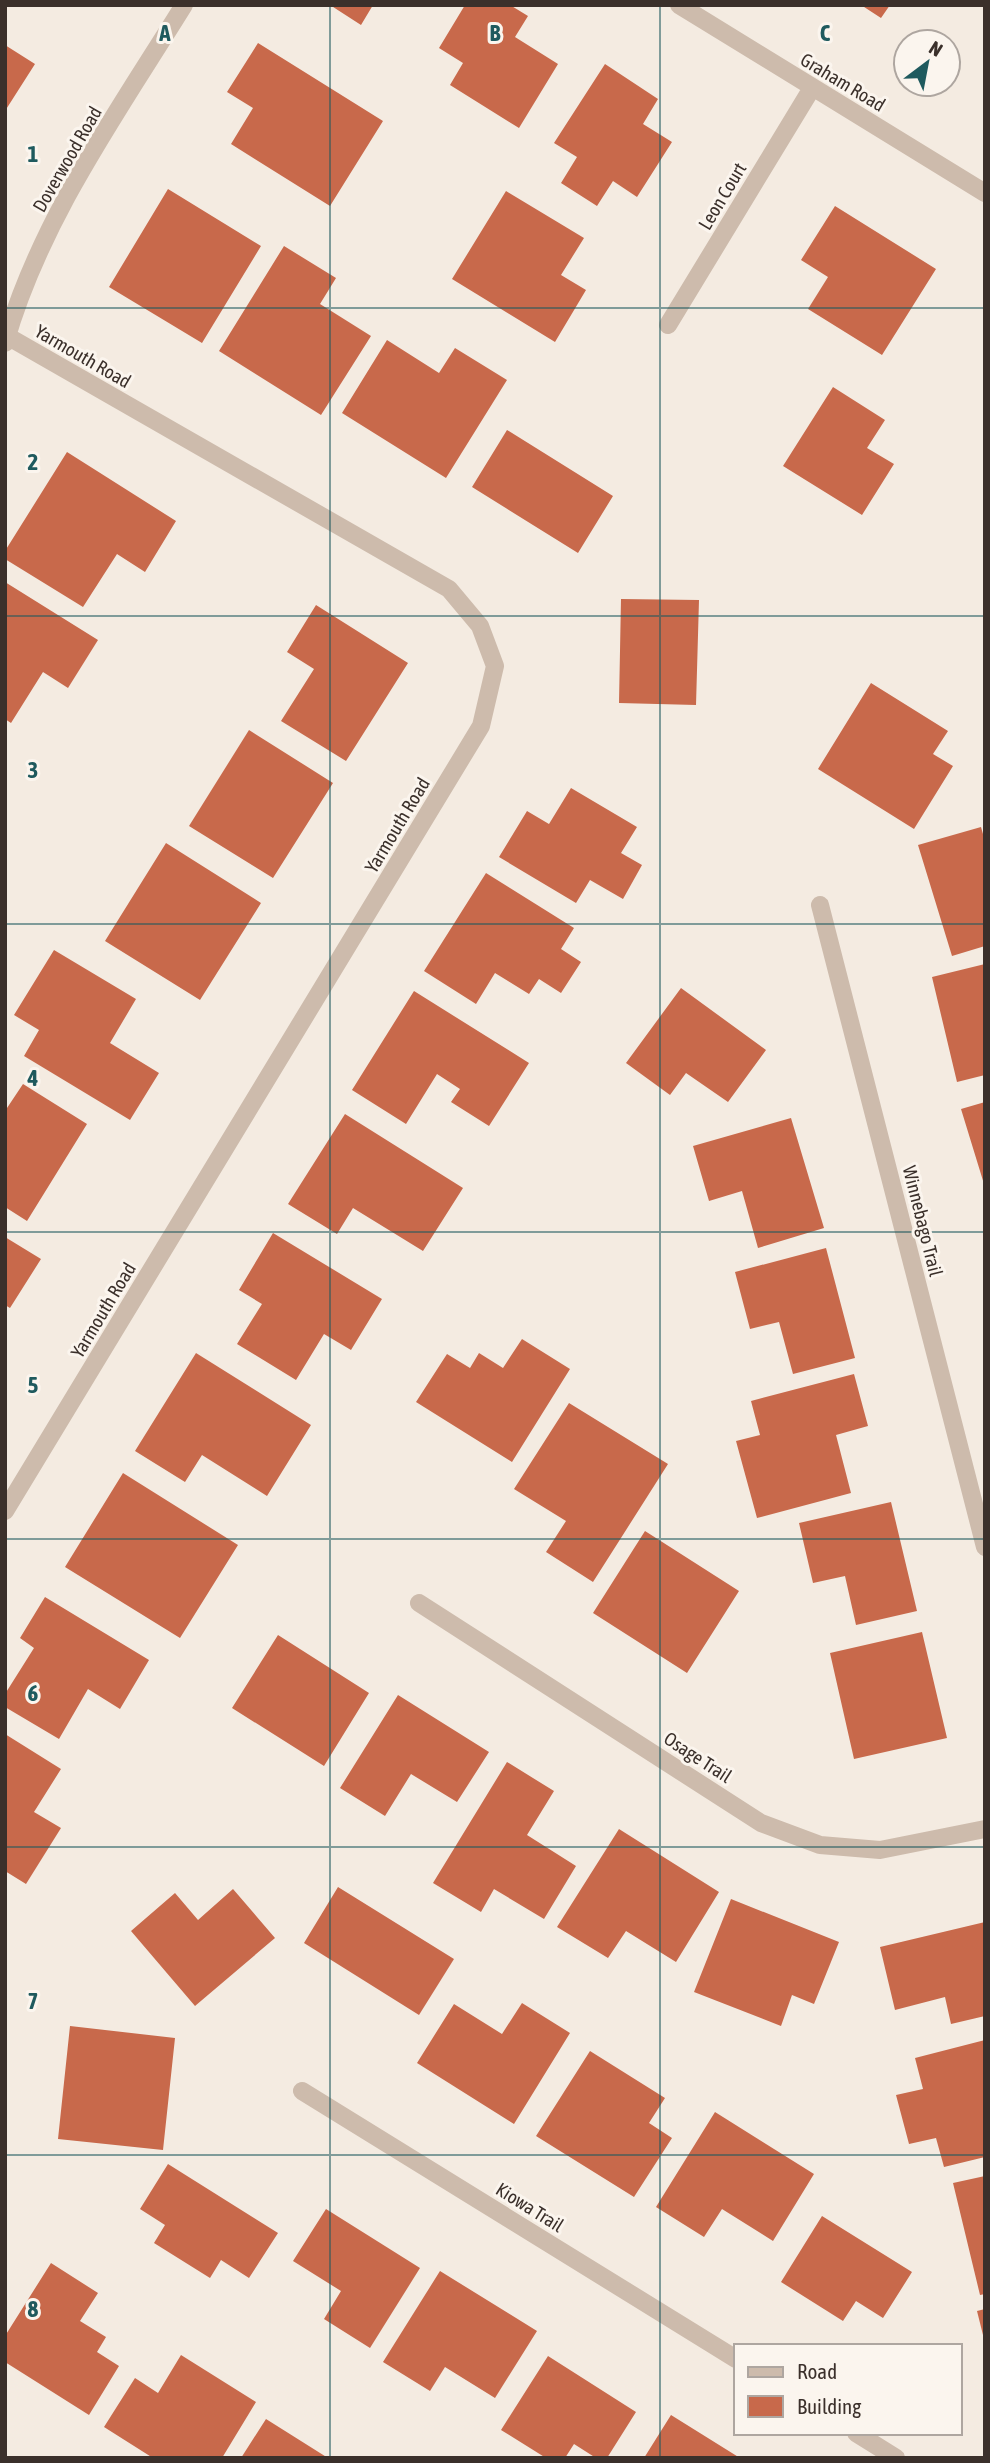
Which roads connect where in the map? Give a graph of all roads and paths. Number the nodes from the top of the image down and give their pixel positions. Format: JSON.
{"nodes":[{"id":1,"x":184,"y":5,"type":"edge"},
{"id":2,"x":679,"y":5,"type":"edge"},
{"id":3,"x":812,"y":88,"type":"junction"},
{"id":4,"x":985,"y":193,"type":"edge"},
{"id":5,"x":668,"y":325,"type":"dead end"},
{"id":6,"x":6,"y":340,"type":"edge"},
{"id":7,"x":820,"y":905,"type":"dead end"},
{"id":8,"x":5,"y":1511,"type":"edge"},
{"id":9,"x":985,"y":1547,"type":"edge"},
{"id":10,"x":419,"y":1603,"type":"dead end"},
{"id":11,"x":985,"y":1829,"type":"edge"},
{"id":12,"x":302,"y":2091,"type":"dead end"},
{"id":13,"x":734,"y":2358,"type":"edge"},
{"id":14,"x":859,"y":2435,"type":"edge"},
{"id":15,"x":896,"y":2458,"type":"edge"}],
"edges":[{"from":1,"to":6,"type":"street","name":"Doverwood Road"},
{"from":2,"to":3,"type":"street","name":"Graham Road"},
{"from":3,"to":4,"type":"street","name":"Graham Road"},
{"from":3,"to":5,"type":"street","name":"Leon Court"},
{"from":6,"to":8,"type":"street","name":"Yarmouth Road"},
{"from":7,"to":9,"type":"street","name":"Winnebago Trail"},
{"from":10,"to":11,"type":"street","name":"Osage Trail"},
{"from":12,"to":13,"type":"street","name":"Kiowa Trail"},
{"from":14,"to":15,"type":"street"}]}
